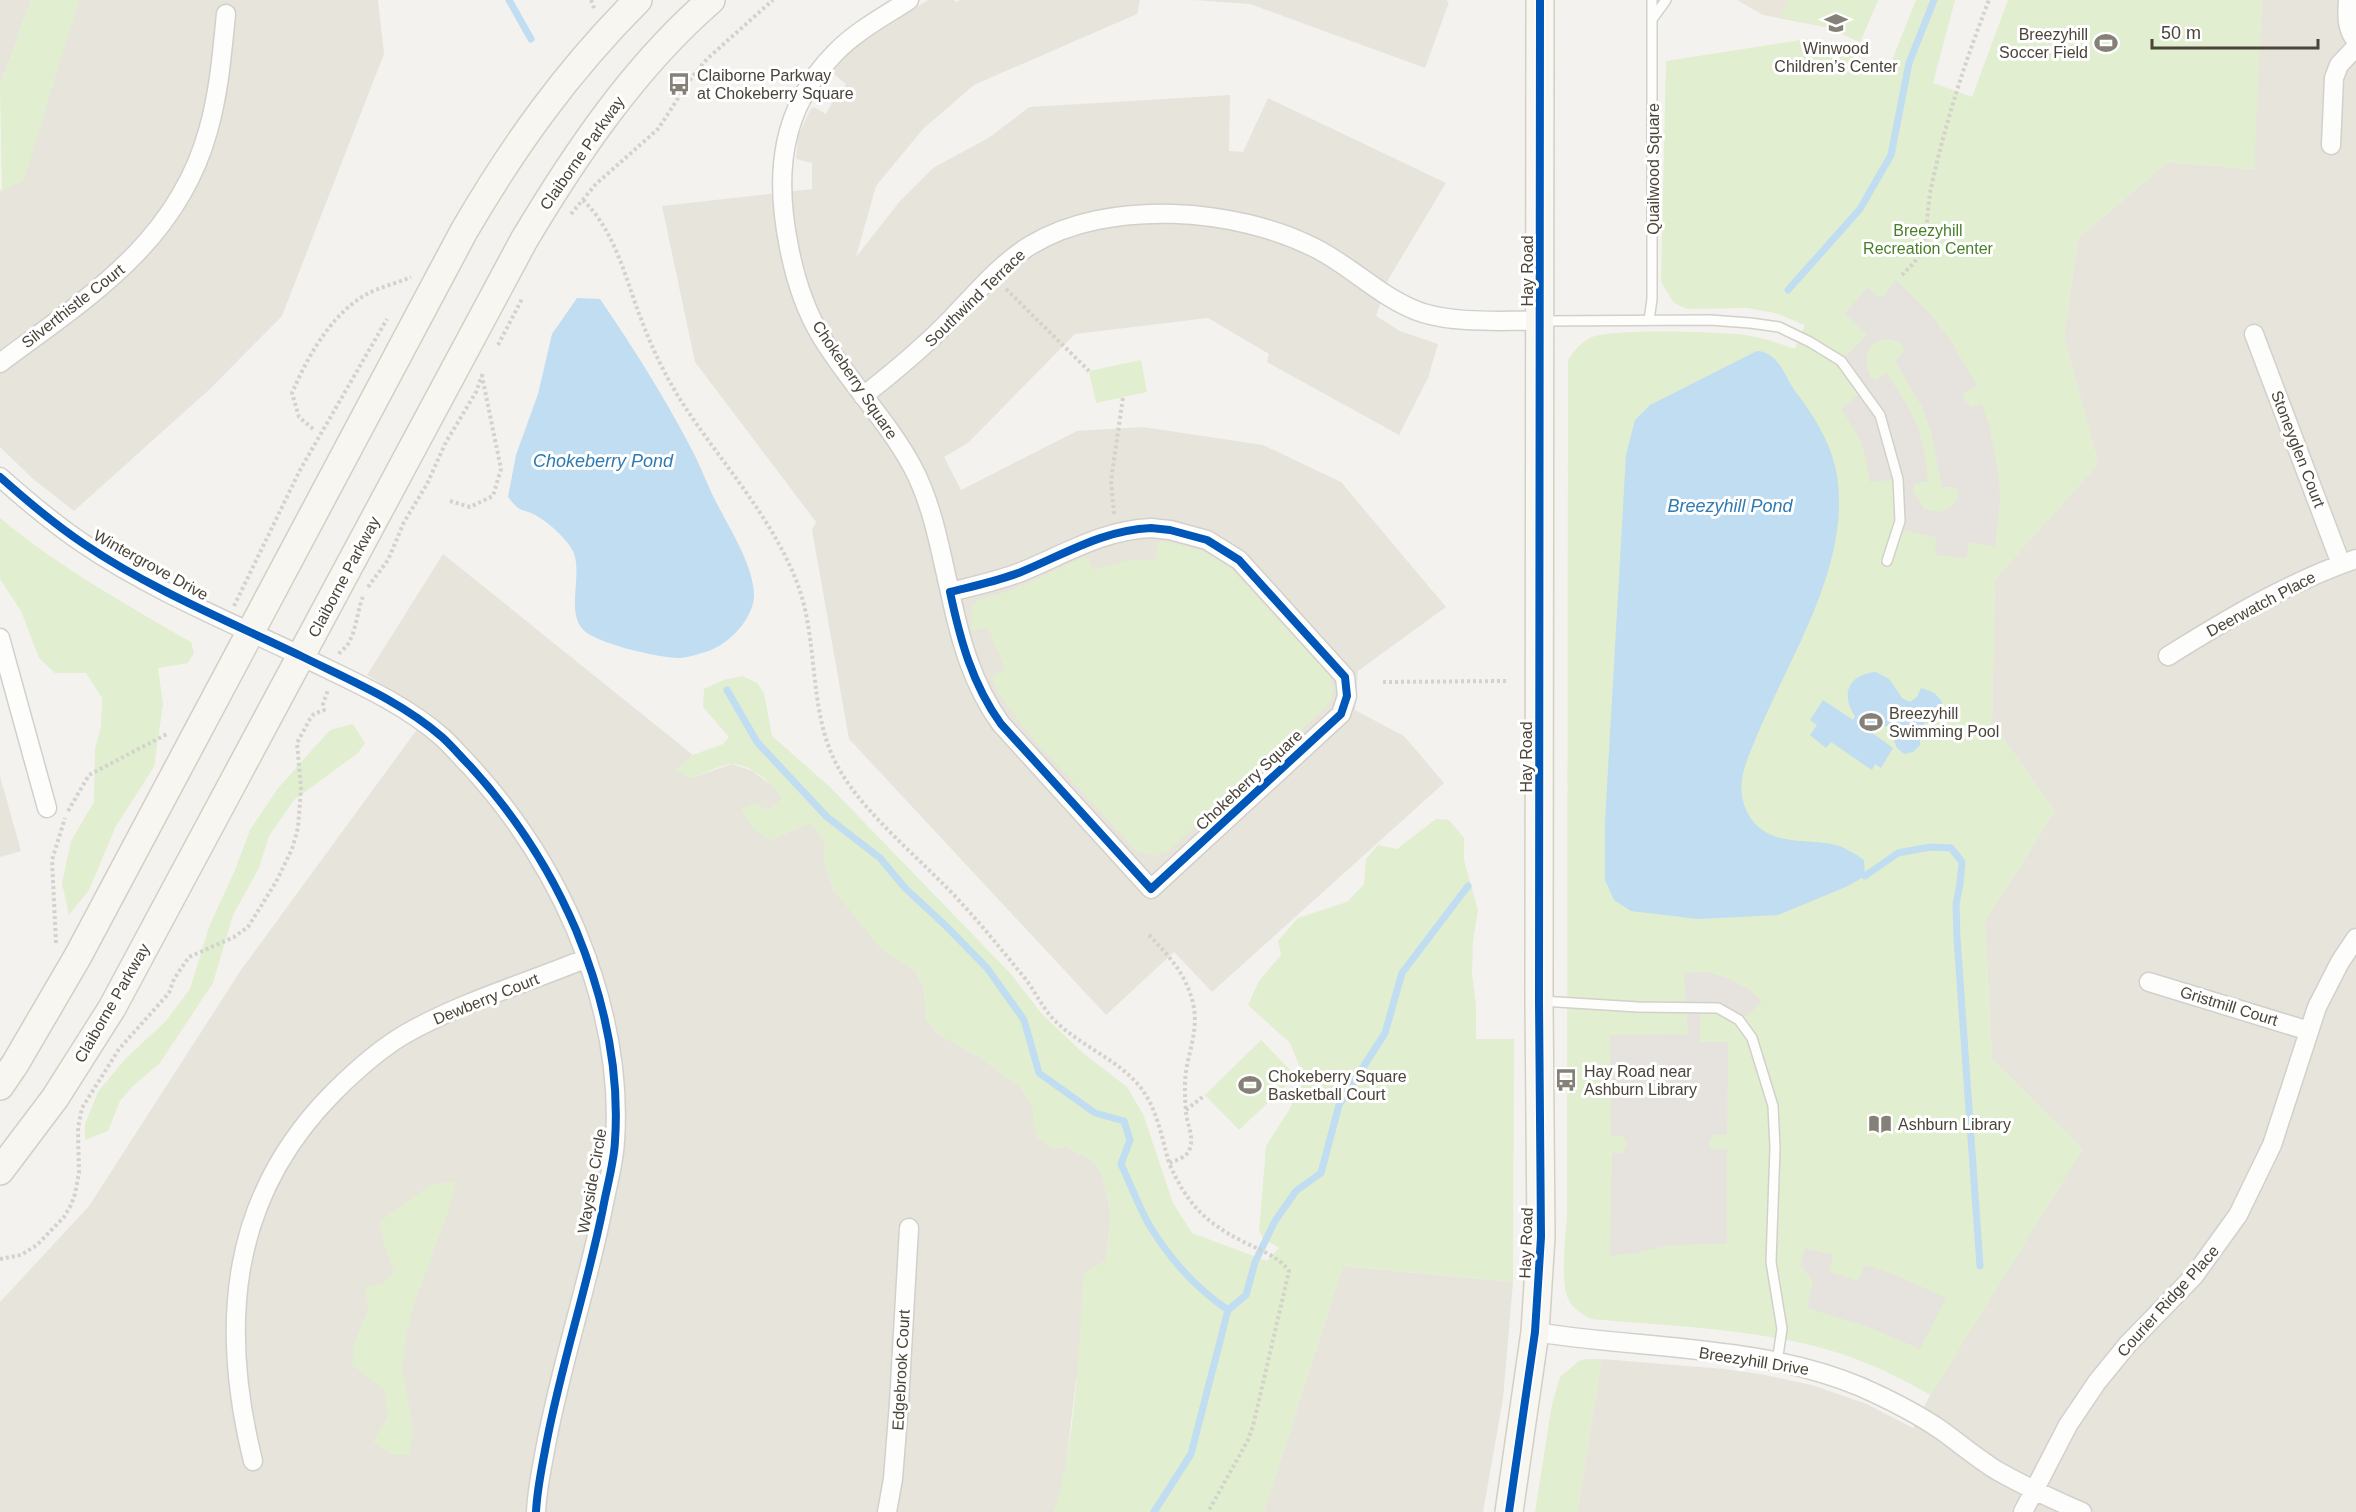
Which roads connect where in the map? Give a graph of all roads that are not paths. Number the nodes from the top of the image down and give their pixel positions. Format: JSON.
{"nodes":[{"id":1,"x":638,"y":0,"type":"edge"},
{"id":2,"x":711,"y":0,"type":"edge"},
{"id":3,"x":909,"y":0,"type":"edge"},
{"id":4,"x":1540,"y":0,"type":"edge"},
{"id":5,"x":1652,"y":0,"type":"edge"},
{"id":6,"x":1666,"y":0,"type":"edge"},
{"id":7,"x":2348,"y":0,"type":"edge"},
{"id":8,"x":226,"y":14,"type":"dead end"},
{"id":9,"x":1653,"y":18,"type":"junction"},
{"id":10,"x":2356,"y":41,"type":"edge"},
{"id":11,"x":2356,"y":47,"type":"edge"},
{"id":12,"x":2331,"y":145,"type":"dead end"},
{"id":13,"x":1649,"y":320,"type":"junction"},
{"id":14,"x":1540,"y":321,"type":"junction"},
{"id":15,"x":2254,"y":334,"type":"dead end"},
{"id":16,"x":0,"y":363,"type":"edge"},
{"id":17,"x":863,"y":396,"type":"junction"},
{"id":18,"x":0,"y":477,"type":"edge"},
{"id":19,"x":1887,"y":561,"type":"dead end"},
{"id":20,"x":2348,"y":562,"type":"edge"},
{"id":21,"x":950,"y":592,"type":"junction"},
{"id":22,"x":239,"y":626,"type":"junction"},
{"id":23,"x":0,"y":638,"type":"edge"},
{"id":24,"x":301,"y":656,"type":"junction"},
{"id":25,"x":2168,"y":656,"type":"dead end"},
{"id":26,"x":46,"y":808,"type":"dead end"},
{"id":27,"x":2356,"y":938,"type":"edge"},
{"id":28,"x":587,"y":958,"type":"junction"},
{"id":29,"x":2149,"y":982,"type":"dead end"},
{"id":30,"x":1539,"y":1001,"type":"junction"},
{"id":31,"x":2309,"y":1031,"type":"junction"},
{"id":32,"x":0,"y":1086,"type":"edge"},
{"id":33,"x":0,"y":1171,"type":"edge"},
{"id":34,"x":909,"y":1228,"type":"dead end"},
{"id":35,"x":1535,"y":1332,"type":"junction"},
{"id":36,"x":1777,"y":1362,"type":"junction"},
{"id":37,"x":253,"y":1461,"type":"dead end"},
{"id":38,"x":2034,"y":1491,"type":"junction"},
{"id":39,"x":536,"y":1512,"type":"edge"},
{"id":40,"x":887,"y":1512,"type":"edge"},
{"id":41,"x":1509,"y":1512,"type":"edge"},
{"id":42,"x":2023,"y":1512,"type":"edge"},
{"id":43,"x":2082,"y":1512,"type":"edge"}],
"edges":[{"from":1,"to":22,"type":"main road"},
{"from":2,"to":24,"type":"main road","name":"Claiborne Parkway"},
{"from":3,"to":17,"type":"street","name":"Chokeberry Square"},
{"from":4,"to":14,"type":"main road","name":"Hay Road"},
{"from":5,"to":9,"type":"lane","name":"Quailwood Square"},
{"from":6,"to":9,"type":"lane"},
{"from":7,"to":10,"type":"street"},
{"from":8,"to":16,"type":"street","name":"Silverthistle Court"},
{"from":9,"to":13,"type":"lane","name":"Quailwood Square"},
{"from":11,"to":12,"type":"street"},
{"from":13,"to":14,"type":"lane"},
{"from":13,"to":19,"type":"lane"},
{"from":14,"to":17,"type":"street","name":"Southwind Terrace"},
{"from":14,"to":30,"type":"main road","name":"Hay Road"},
{"from":15,"to":20,"type":"street","name":"Stoneyglen Court"},
{"from":17,"to":21,"type":"street","name":"Chokeberry Square"},
{"from":18,"to":22,"type":"street","name":"Wintergrove Drive"},
{"from":20,"to":25,"type":"street","name":"Deerwatch Place"},
{"from":21,"to":21,"type":"street","name":"Chokeberry Square"},
{"from":22,"to":24,"type":"street","name":"Wintergrove Drive"},
{"from":22,"to":32,"type":"main road"},
{"from":23,"to":26,"type":"street"},
{"from":24,"to":28,"type":"street","name":"Wayside Circle"},
{"from":24,"to":33,"type":"main road","name":"Claiborne Parkway"},
{"from":27,"to":31,"type":"street","name":"Courier Ridge Place"},
{"from":28,"to":37,"type":"street","name":"Dewberry Court"},
{"from":28,"to":39,"type":"street","name":"Wayside Circle"},
{"from":29,"to":31,"type":"street","name":"Gristmill Court"},
{"from":30,"to":35,"type":"main road","name":"Hay Road"},
{"from":30,"to":36,"type":"lane"},
{"from":31,"to":38,"type":"street","name":"Courier Ridge Place"},
{"from":34,"to":40,"type":"street","name":"Edgebrook Court"},
{"from":35,"to":36,"type":"street","name":"Breezyhill Drive"},
{"from":35,"to":41,"type":"main road","name":"Hay Road"},
{"from":36,"to":38,"type":"street","name":"Breezyhill Drive"},
{"from":38,"to":42,"type":"street","name":"Courier Ridge Place"},
{"from":38,"to":43,"type":"street","name":"Breezyhill Drive"}]}
